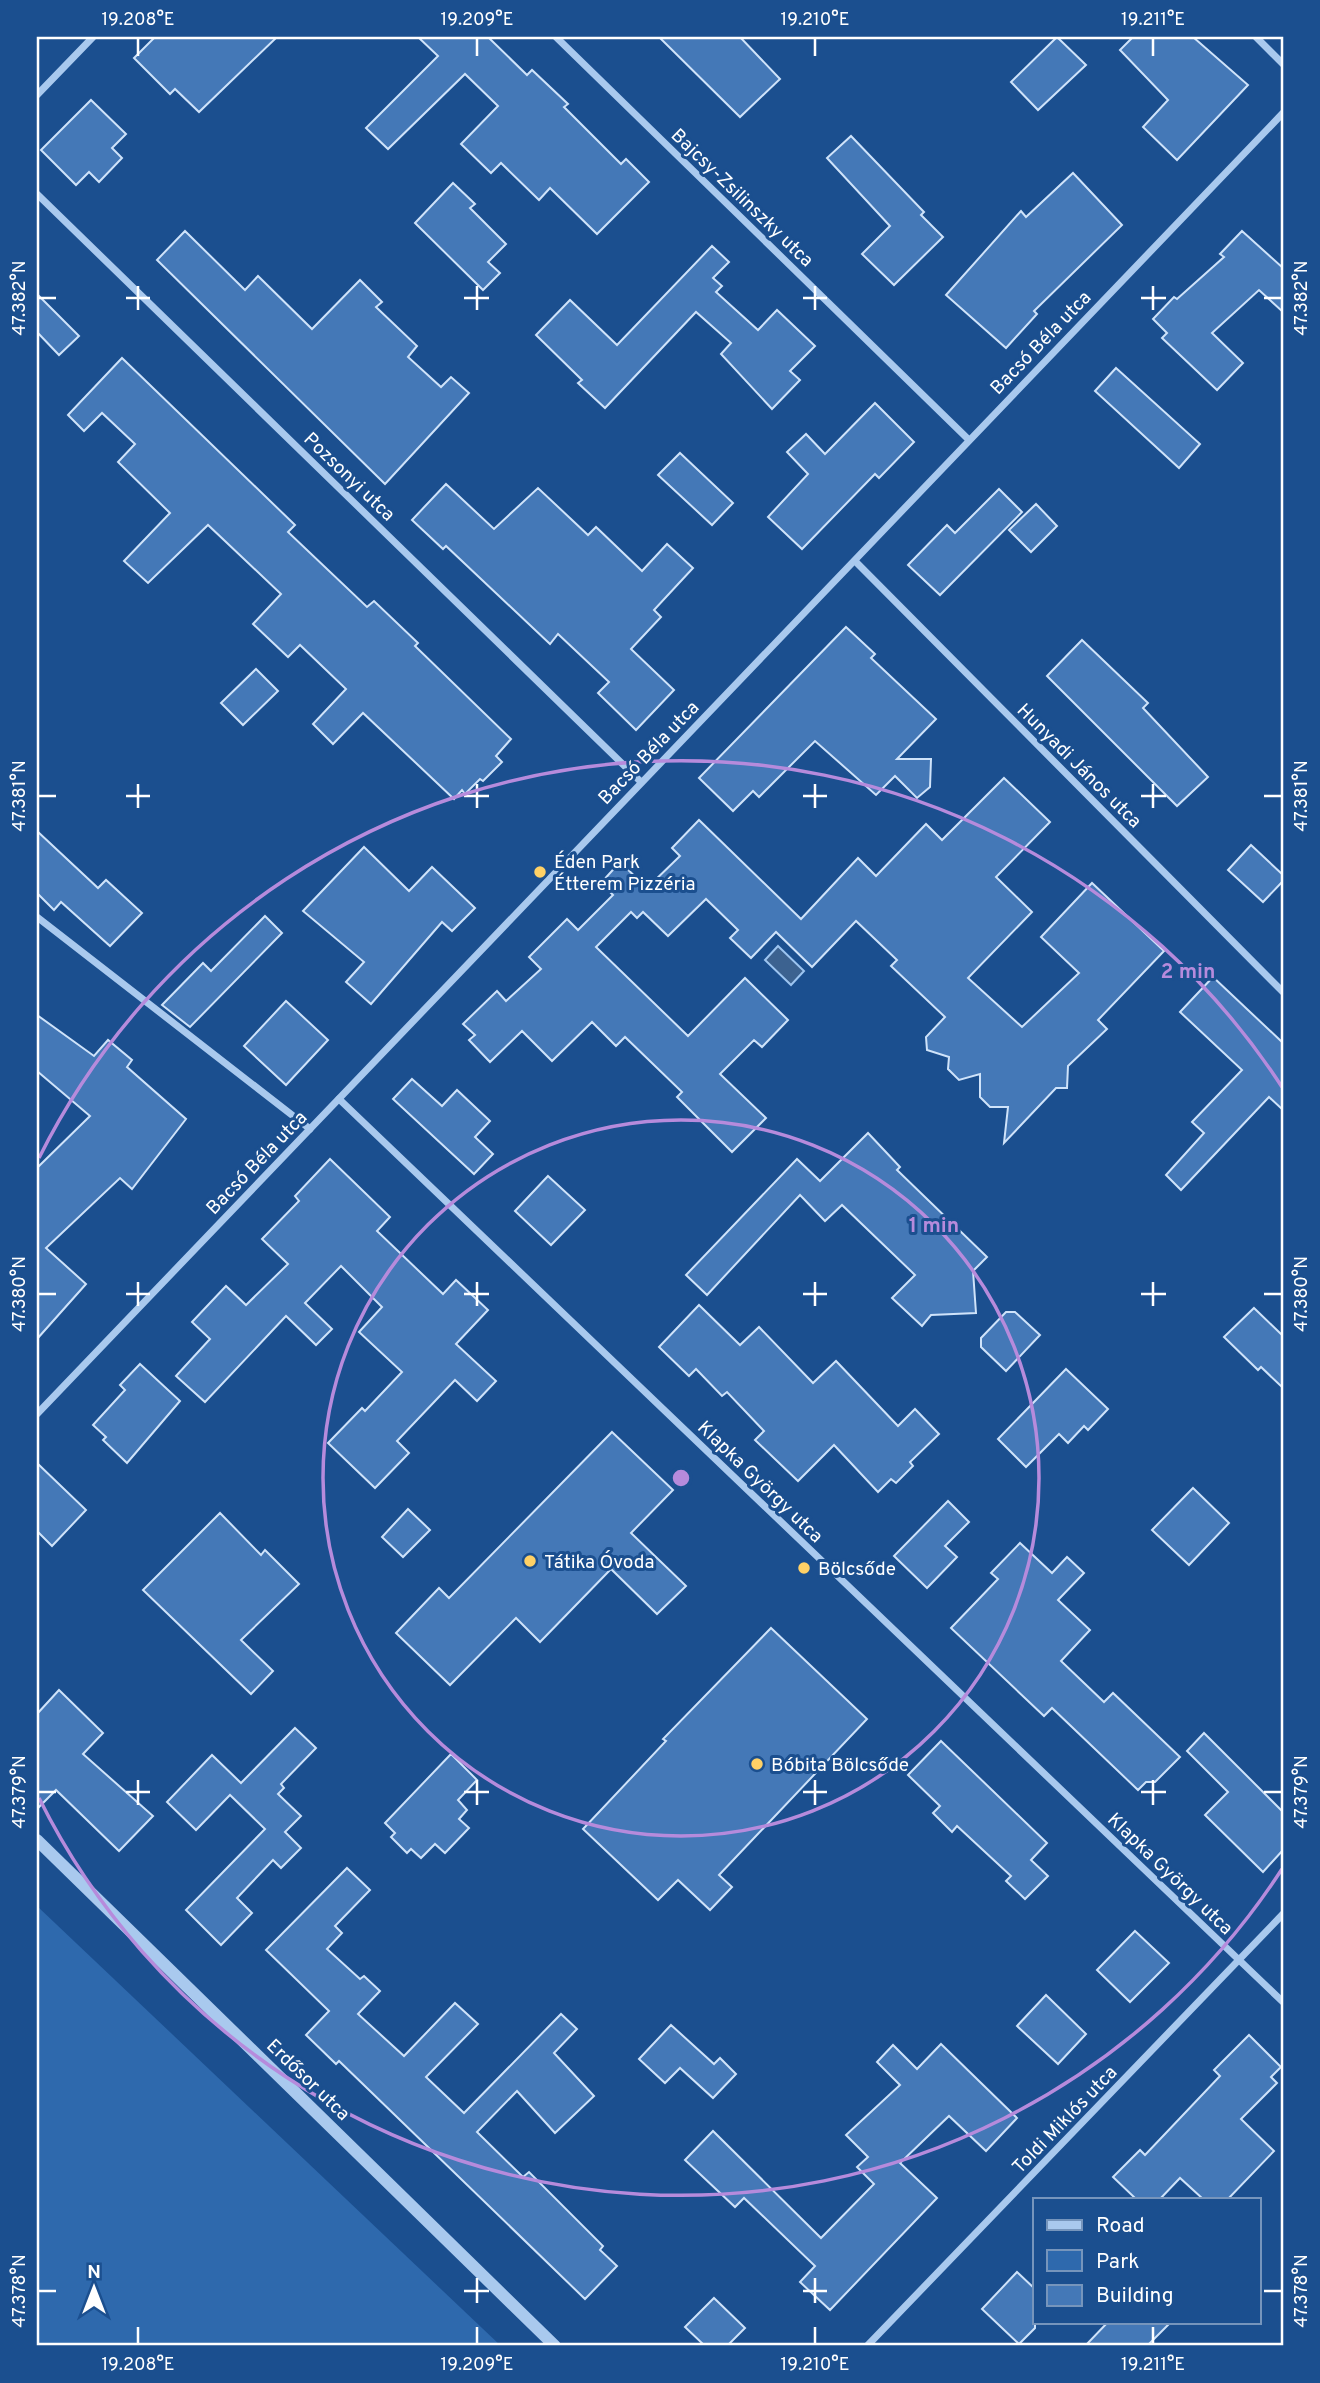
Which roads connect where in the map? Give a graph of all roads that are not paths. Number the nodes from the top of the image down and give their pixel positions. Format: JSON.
{"nodes":[{"id":1,"x":93,"y":37,"type":"edge"},
{"id":2,"x":556,"y":37,"type":"edge"},
{"id":3,"x":1256,"y":37,"type":"edge"},
{"id":4,"x":1283,"y":64,"type":"edge"},
{"id":5,"x":37,"y":95,"type":"edge"},
{"id":6,"x":1283,"y":113,"type":"edge"},
{"id":7,"x":37,"y":194,"type":"edge"},
{"id":8,"x":968,"y":439,"type":"junction"},
{"id":9,"x":855,"y":561,"type":"junction"},
{"id":10,"x":640,"y":781,"type":"junction"},
{"id":11,"x":37,"y":917,"type":"edge"},
{"id":12,"x":1283,"y":992,"type":"edge"},
{"id":13,"x":339,"y":1099,"type":"junction"},
{"id":14,"x":310,"y":1129,"type":"junction"},
{"id":15,"x":37,"y":1414,"type":"edge"},
{"id":16,"x":37,"y":1840,"type":"edge"},
{"id":17,"x":1283,"y":1914,"type":"edge"},
{"id":18,"x":1239,"y":1960,"type":"junction"},
{"id":19,"x":1283,"y":2002,"type":"edge"},
{"id":20,"x":555,"y":2346,"type":"edge"},
{"id":21,"x":867,"y":2346,"type":"edge"}],
"edges":[{"from":1,"to":5,"type":"street"},
{"from":2,"to":8,"type":"street","name":"Bajcsy-Zsilinszky utca"},
{"from":3,"to":4,"type":"street"},
{"from":6,"to":8,"type":"street","name":"Bacsó Béla utca"},
{"from":7,"to":10,"type":"street","name":"Pozsonyi utca"},
{"from":8,"to":9,"type":"street","name":"Bacsó Béla utca"},
{"from":9,"to":10,"type":"street","name":"Bacsó Béla utca"},
{"from":9,"to":12,"type":"street","name":"Hunyadi János utca"},
{"from":10,"to":13,"type":"street","name":"Bacsó Béla utca"},
{"from":11,"to":14,"type":"street"},
{"from":13,"to":14,"type":"street","name":"Bacsó Béla utca"},
{"from":13,"to":18,"type":"street","name":"Klapka György utca"},
{"from":14,"to":15,"type":"street","name":"Bacsó Béla utca"},
{"from":16,"to":20,"type":"street","name":"Erdősor utca"},
{"from":17,"to":18,"type":"street","name":"Toldi Miklós utca"},
{"from":18,"to":19,"type":"street","name":"Klapka György utca"},
{"from":18,"to":21,"type":"street","name":"Toldi Miklós utca"}]}
